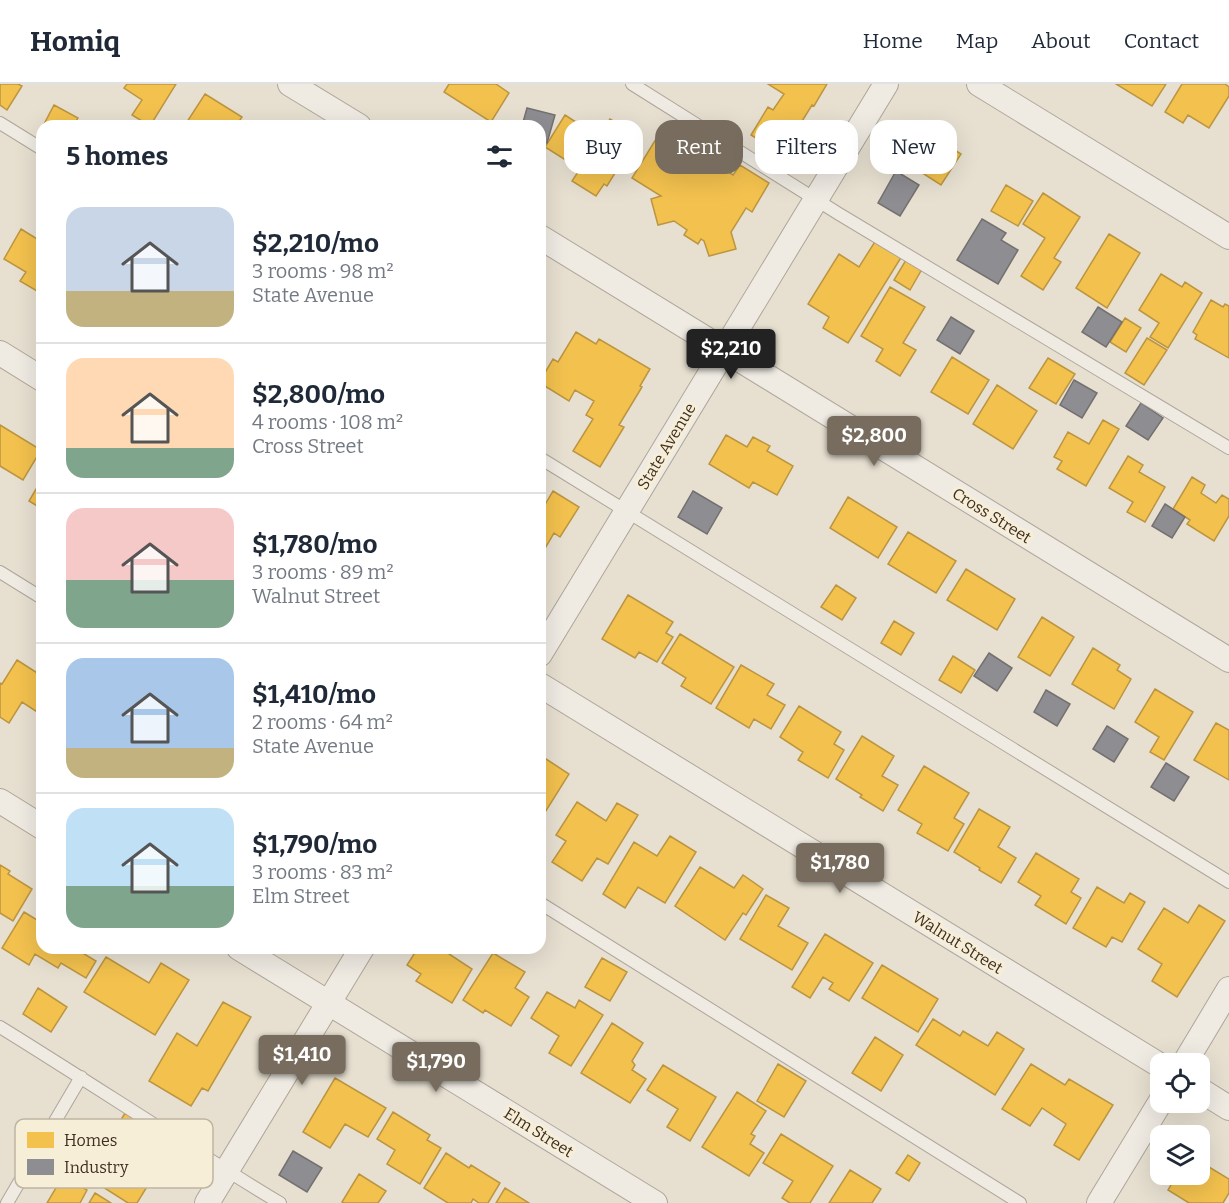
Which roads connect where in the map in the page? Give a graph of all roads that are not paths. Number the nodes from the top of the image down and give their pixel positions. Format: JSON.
{"nodes":[{"id":1,"x":290,"y":84,"type":"edge"},
{"id":2,"x":632,"y":84,"type":"edge"},
{"id":3,"x":886,"y":84,"type":"edge"},
{"id":4,"x":979,"y":84,"type":"edge"},
{"id":5,"x":349,"y":120,"type":"edge"},
{"id":6,"x":0,"y":123,"type":"edge"},
{"id":7,"x":36,"y":145,"type":"edge"},
{"id":8,"x":816,"y":200,"type":"junction"},
{"id":9,"x":1229,"y":237,"type":"edge"},
{"id":10,"x":546,"y":241,"type":"edge"},
{"id":11,"x":724,"y":351,"type":"junction"},
{"id":12,"x":0,"y":353,"type":"edge"},
{"id":13,"x":36,"y":375,"type":"edge"},
{"id":14,"x":1229,"y":448,"type":"edge"},
{"id":15,"x":546,"y":462,"type":"edge"},
{"id":16,"x":627,"y":512,"type":"junction"},
{"id":17,"x":0,"y":572,"type":"edge"},
{"id":18,"x":36,"y":594,"type":"edge"},
{"id":19,"x":546,"y":644,"type":"edge"},
{"id":20,"x":1229,"y":660,"type":"edge"},
{"id":21,"x":546,"y":689,"type":"edge"},
{"id":22,"x":0,"y":801,"type":"edge"},
{"id":23,"x":36,"y":823,"type":"edge"},
{"id":24,"x":1229,"y":882,"type":"edge"},
{"id":25,"x":546,"y":907,"type":"edge"},
{"id":26,"x":250,"y":954,"type":"edge"},
{"id":27,"x":358,"y":954,"type":"edge"},
{"id":28,"x":1229,"y":989,"type":"edge"},
{"id":29,"x":329,"y":1003,"type":"junction"},
{"id":30,"x":0,"y":1027,"type":"edge"},
{"id":31,"x":1191,"y":1053,"type":"edge"},
{"id":32,"x":1150,"y":1059,"type":"edge"},
{"id":33,"x":81,"y":1077,"type":"junction"},
{"id":34,"x":1210,"y":1096,"type":"edge"},
{"id":35,"x":1229,"y":1108,"type":"edge"},
{"id":36,"x":1154,"y":1113,"type":"edge"},
{"id":37,"x":56,"y":1119,"type":"edge"},
{"id":38,"x":146,"y":1119,"type":"edge"},
{"id":39,"x":213,"y":1162,"type":"edge"},
{"id":40,"x":227,"y":1171,"type":"junction"},
{"id":41,"x":16,"y":1188,"type":"edge"},
{"id":42,"x":7,"y":1203,"type":"edge"},
{"id":43,"x":207,"y":1203,"type":"edge"},
{"id":44,"x":280,"y":1203,"type":"edge"},
{"id":45,"x":654,"y":1203,"type":"edge"},
{"id":46,"x":1020,"y":1203,"type":"edge"},
{"id":47,"x":1099,"y":1203,"type":"edge"}],
"edges":[{"from":1,"to":5,"type":"street"},
{"from":2,"to":8,"type":"lane"},
{"from":3,"to":8,"type":"street","name":"State Avenue"},
{"from":4,"to":9,"type":"street"},
{"from":6,"to":7,"type":"lane"},
{"from":8,"to":11,"type":"street","name":"State Avenue"},
{"from":8,"to":14,"type":"lane"},
{"from":10,"to":11,"type":"street","name":"Cross Street"},
{"from":11,"to":16,"type":"street","name":"State Avenue"},
{"from":11,"to":20,"type":"street","name":"Cross Street"},
{"from":12,"to":13,"type":"street"},
{"from":15,"to":16,"type":"lane"},
{"from":16,"to":19,"type":"street","name":"State Avenue"},
{"from":16,"to":24,"type":"lane"},
{"from":17,"to":18,"type":"lane"},
{"from":21,"to":32,"type":"street","name":"Walnut Street"},
{"from":22,"to":23,"type":"street"},
{"from":25,"to":46,"type":"lane"},
{"from":26,"to":29,"type":"street","name":"Elm Street"},
{"from":27,"to":29,"type":"street"},
{"from":28,"to":31,"type":"street"},
{"from":29,"to":40,"type":"street"},
{"from":29,"to":45,"type":"street","name":"Elm Street"},
{"from":30,"to":33,"type":"lane"},
{"from":33,"to":37,"type":"lane"},
{"from":33,"to":38,"type":"lane"},
{"from":34,"to":35,"type":"street"},
{"from":36,"to":47,"type":"street"},
{"from":39,"to":40,"type":"lane"},
{"from":40,"to":43,"type":"street"},
{"from":40,"to":44,"type":"lane"},
{"from":41,"to":42,"type":"lane"}]}
